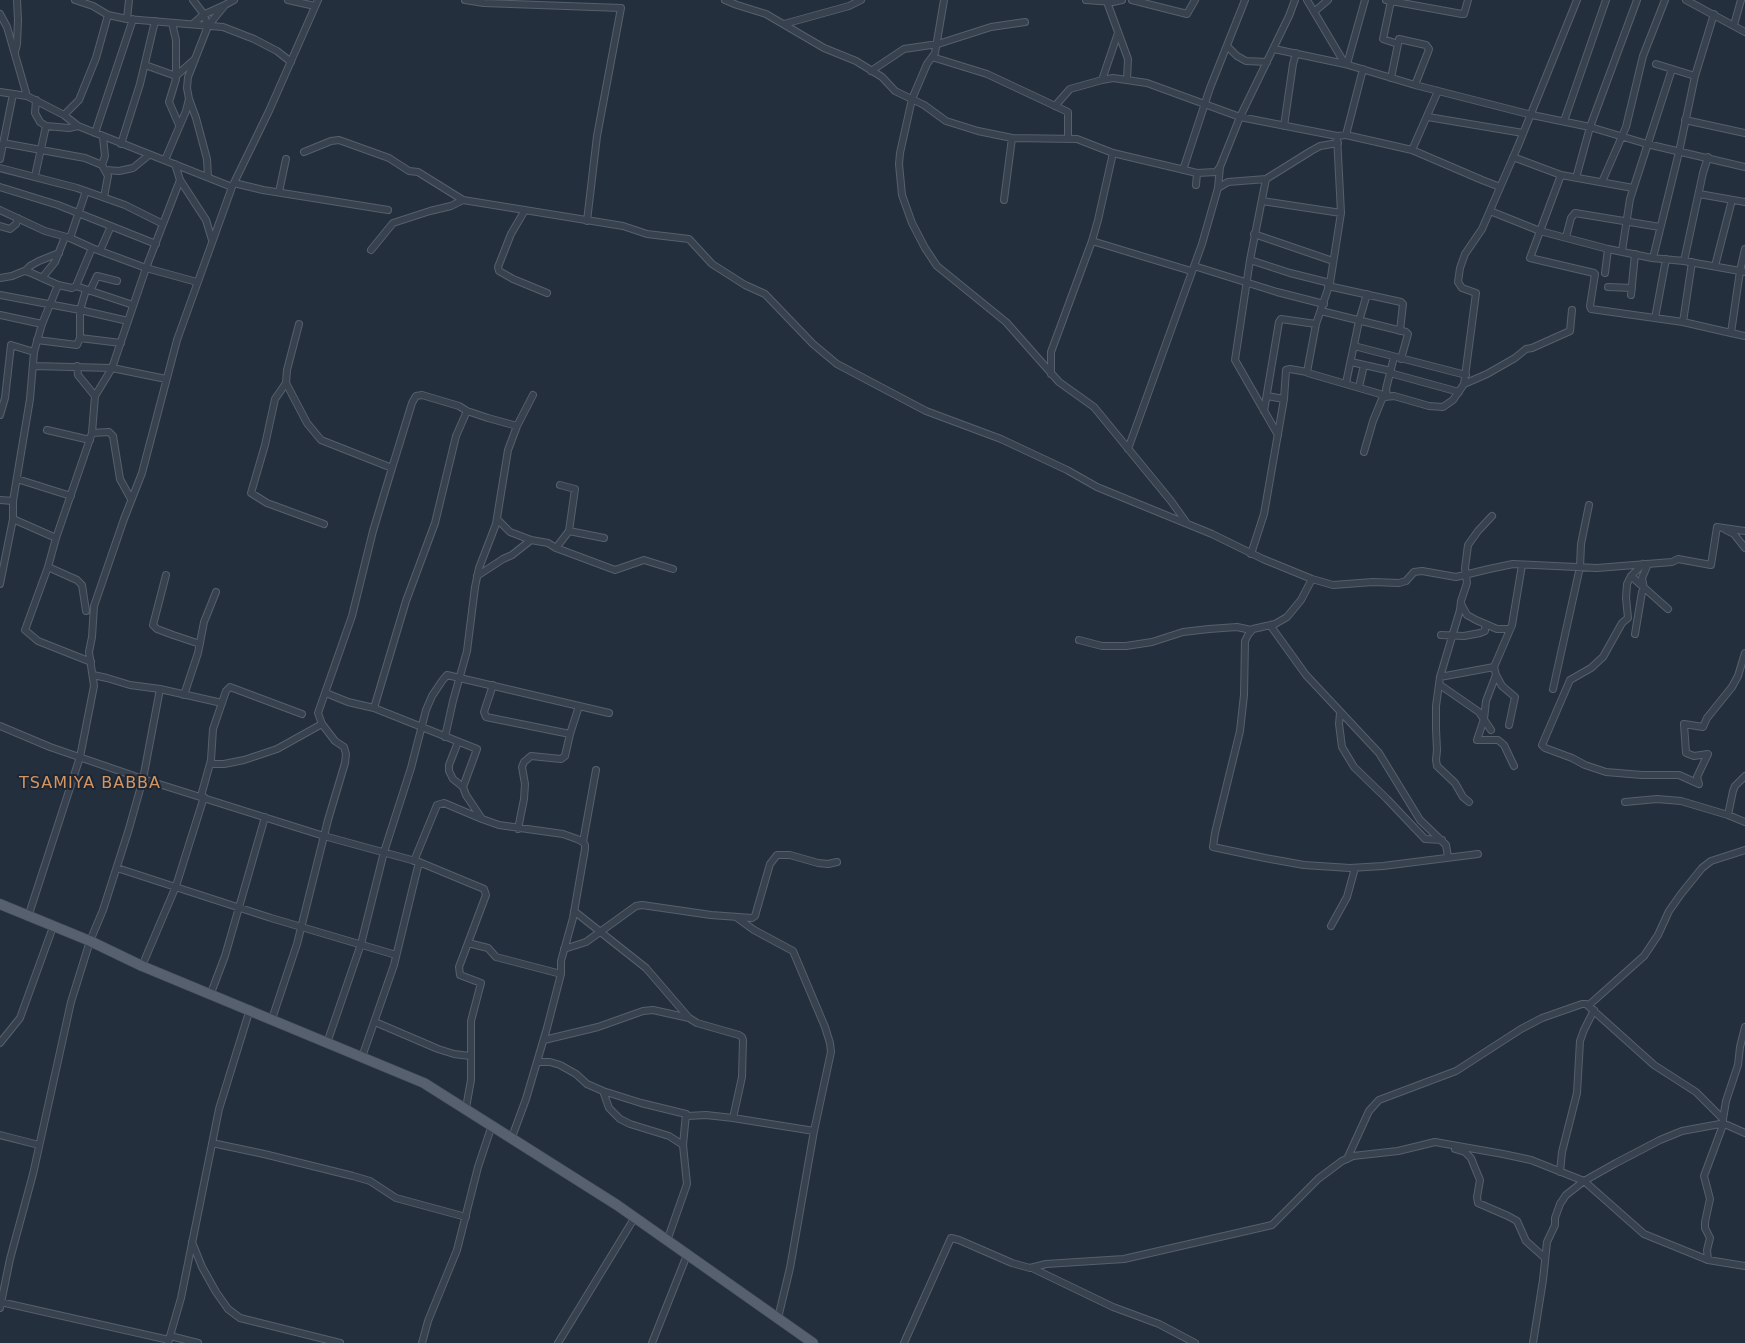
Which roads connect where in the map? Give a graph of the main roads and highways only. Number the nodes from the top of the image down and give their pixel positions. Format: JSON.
{"nodes":[{"id":1,"x":0,"y":904,"type":"edge"},
{"id":2,"x":813,"y":1343,"type":"edge"}],
"edges":[{"from":1,"to":2,"type":"main road"}]}
